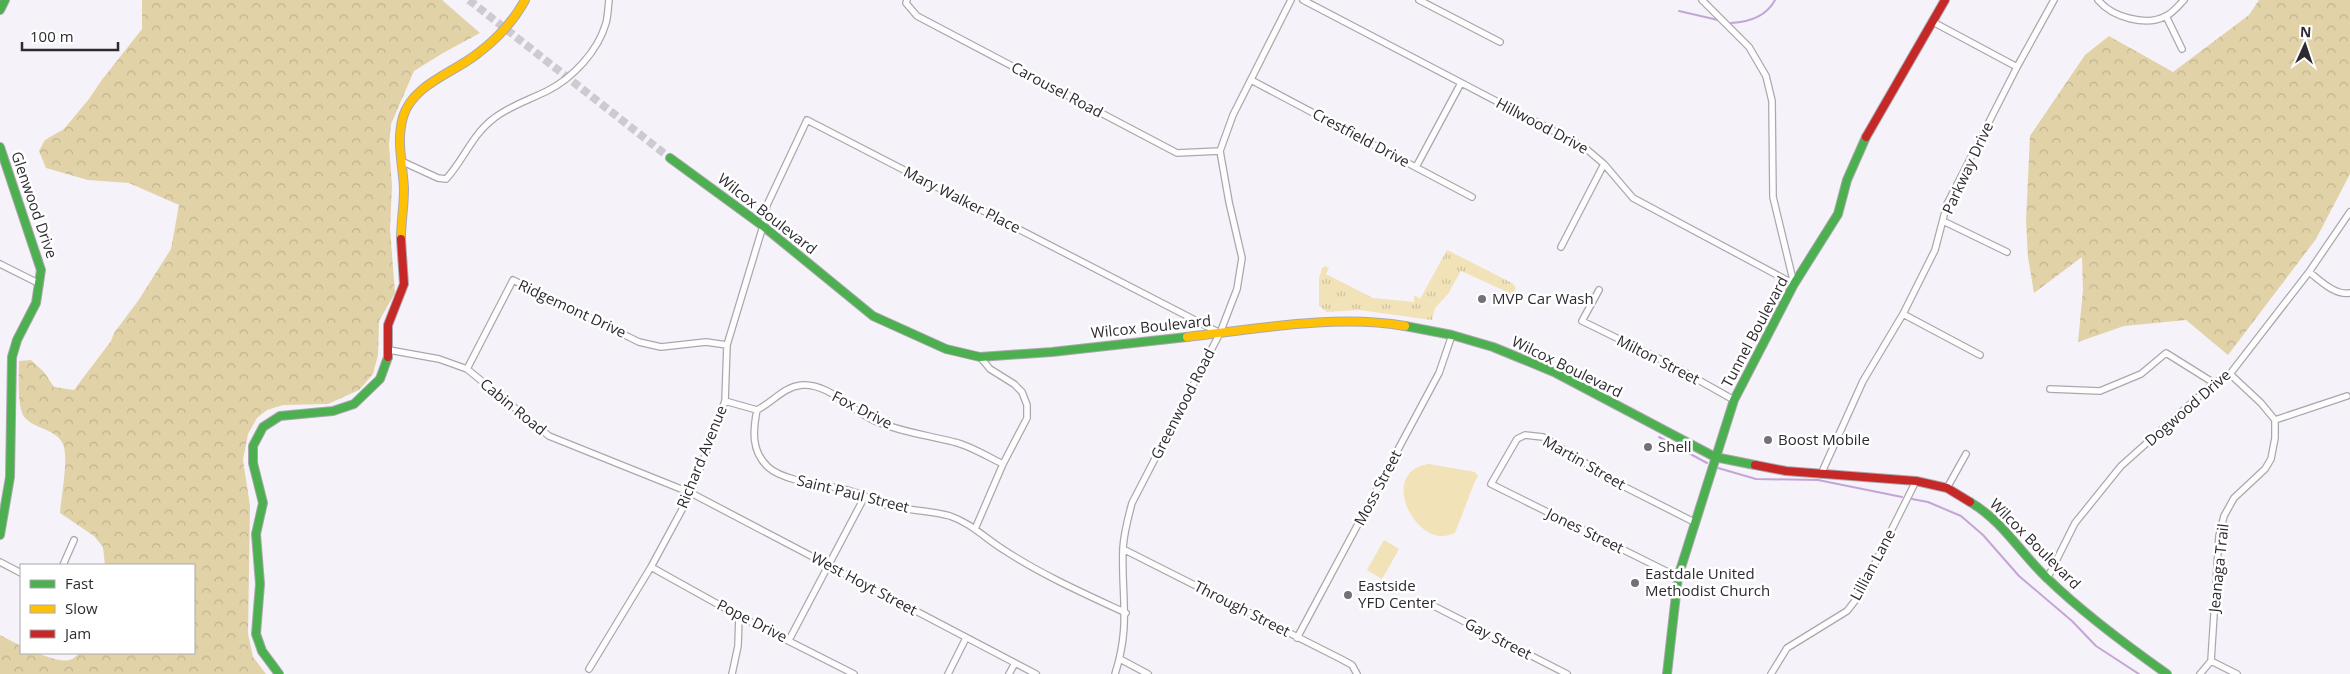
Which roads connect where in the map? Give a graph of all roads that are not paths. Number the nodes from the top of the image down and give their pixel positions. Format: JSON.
{"nodes":[{"id":1,"x":6,"y":0,"type":"edge"},
{"id":2,"x":525,"y":0,"type":"edge"},
{"id":3,"x":608,"y":0,"type":"edge"},
{"id":4,"x":907,"y":0,"type":"edge"},
{"id":5,"x":1290,"y":0,"type":"edge"},
{"id":6,"x":1302,"y":0,"type":"edge"},
{"id":7,"x":1419,"y":0,"type":"edge"},
{"id":8,"x":1702,"y":0,"type":"edge"},
{"id":9,"x":1944,"y":0,"type":"edge"},
{"id":10,"x":2054,"y":0,"type":"edge"},
{"id":11,"x":2098,"y":0,"type":"edge"},
{"id":12,"x":2184,"y":0,"type":"edge"},
{"id":13,"x":0,"y":10,"type":"edge"},
{"id":14,"x":2166,"y":16,"type":"junction"},
{"id":15,"x":1933,"y":22,"type":"junction"},
{"id":16,"x":1500,"y":42,"type":"dead end"},
{"id":17,"x":2182,"y":49,"type":"dead end"},
{"id":18,"x":2017,"y":67,"type":"junction"},
{"id":19,"x":1251,"y":80,"type":"junction"},
{"id":20,"x":1460,"y":83,"type":"junction"},
{"id":21,"x":0,"y":148,"type":"edge"},
{"id":22,"x":1220,"y":151,"type":"junction"},
{"id":23,"x":670,"y":158,"type":"tunnel mouth"},
{"id":24,"x":401,"y":162,"type":"junction"},
{"id":25,"x":1604,"y":164,"type":"junction"},
{"id":26,"x":1416,"y":167,"type":"junction"},
{"id":27,"x":1472,"y":197,"type":"dead end"},
{"id":28,"x":2350,"y":212,"type":"edge"},
{"id":29,"x":1943,"y":221,"type":"junction"},
{"id":30,"x":763,"y":226,"type":"junction"},
{"id":31,"x":1560,"y":247,"type":"dead end"},
{"id":32,"x":2007,"y":252,"type":"dead end"},
{"id":33,"x":0,"y":264,"type":"edge"},
{"id":34,"x":2309,"y":272,"type":"junction"},
{"id":35,"x":40,"y":284,"type":"junction"},
{"id":36,"x":1794,"y":284,"type":"junction"},
{"id":37,"x":1599,"y":290,"type":"dead end"},
{"id":38,"x":2350,"y":293,"type":"edge"},
{"id":39,"x":1903,"y":314,"type":"junction"},
{"id":40,"x":1220,"y":334,"type":"junction"},
{"id":41,"x":1452,"y":335,"type":"junction"},
{"id":42,"x":727,"y":345,"type":"junction"},
{"id":43,"x":389,"y":350,"type":"junction"},
{"id":44,"x":1980,"y":355,"type":"dead end"},
{"id":45,"x":980,"y":357,"type":"junction"},
{"id":46,"x":467,"y":369,"type":"junction"},
{"id":47,"x":2230,"y":374,"type":"junction"},
{"id":48,"x":2214,"y":383,"type":"junction"},
{"id":49,"x":2050,"y":389,"type":"dead end"},
{"id":50,"x":2347,"y":396,"type":"dead end"},
{"id":51,"x":1734,"y":400,"type":"junction"},
{"id":52,"x":725,"y":401,"type":"junction"},
{"id":53,"x":757,"y":410,"type":"junction"},
{"id":54,"x":2275,"y":420,"type":"junction"},
{"id":55,"x":1966,"y":454,"type":"dead end"},
{"id":56,"x":1715,"y":457,"type":"junction"},
{"id":57,"x":1003,"y":464,"type":"junction"},
{"id":58,"x":1822,"y":472,"type":"junction"},
{"id":59,"x":1916,"y":481,"type":"junction"},
{"id":60,"x":1491,"y":484,"type":"joint"},
{"id":61,"x":1947,"y":488,"type":"junction"},
{"id":62,"x":691,"y":493,"type":"junction"},
{"id":63,"x":865,"y":496,"type":"junction"},
{"id":64,"x":1696,"y":523,"type":"junction"},
{"id":65,"x":975,"y":528,"type":"junction"},
{"id":66,"x":0,"y":534,"type":"edge"},
{"id":67,"x":74,"y":540,"type":"dead end"},
{"id":68,"x":1123,"y":549,"type":"junction"},
{"id":69,"x":0,"y":562,"type":"edge"},
{"id":70,"x":63,"y":564,"type":"edge"},
{"id":71,"x":830,"y":566,"type":"junction"},
{"id":72,"x":651,"y":567,"type":"junction"},
{"id":73,"x":20,"y":572,"type":"edge"},
{"id":74,"x":1678,"y":577,"type":"junction"},
{"id":75,"x":2047,"y":579,"type":"junction"},
{"id":76,"x":1428,"y":603,"type":"dead end"},
{"id":77,"x":1126,"y":612,"type":"junction"},
{"id":78,"x":738,"y":616,"type":"junction"},
{"id":79,"x":966,"y":638,"type":"junction"},
{"id":80,"x":1298,"y":638,"type":"junction"},
{"id":81,"x":789,"y":640,"type":"junction"},
{"id":82,"x":1120,"y":659,"type":"junction"},
{"id":83,"x":2211,"y":661,"type":"junction"},
{"id":84,"x":1014,"y":662,"type":"junction"},
{"id":85,"x":589,"y":669,"type":"dead end"},
{"id":86,"x":279,"y":674,"type":"edge"},
{"id":87,"x":732,"y":674,"type":"edge"},
{"id":88,"x":854,"y":674,"type":"edge"},
{"id":89,"x":948,"y":674,"type":"edge"},
{"id":90,"x":1008,"y":674,"type":"edge"},
{"id":91,"x":1036,"y":674,"type":"edge"},
{"id":92,"x":1115,"y":674,"type":"edge"},
{"id":93,"x":1148,"y":674,"type":"edge"},
{"id":94,"x":1357,"y":674,"type":"edge"},
{"id":95,"x":1568,"y":674,"type":"edge"},
{"id":96,"x":1667,"y":674,"type":"edge"},
{"id":97,"x":1771,"y":674,"type":"edge"},
{"id":98,"x":2167,"y":674,"type":"edge"},
{"id":99,"x":2200,"y":674,"type":"edge"},
{"id":100,"x":2237,"y":674,"type":"edge"}],
"edges":[{"from":1,"to":13,"type":"main road"},
{"from":2,"to":24,"type":"main road"},
{"from":3,"to":24,"type":"street"},
{"from":4,"to":22,"type":"street","name":"Carousel Road"},
{"from":5,"to":19,"type":"street","name":"Greenwood Road"},
{"from":6,"to":20,"type":"street","name":"Hillwood Drive"},
{"from":7,"to":16,"type":"street"},
{"from":8,"to":36,"type":"street"},
{"from":9,"to":15,"type":"main road","name":"Tunnel Boulevard"},
{"from":10,"to":18,"type":"street","name":"Parkway Drive"},
{"from":11,"to":14,"type":"street"},
{"from":12,"to":14,"type":"street"},
{"from":14,"to":17,"type":"street"},
{"from":15,"to":18,"type":"street"},
{"from":15,"to":36,"type":"main road","name":"Tunnel Boulevard"},
{"from":18,"to":29,"type":"street","name":"Parkway Drive"},
{"from":19,"to":22,"type":"street","name":"Greenwood Road"},
{"from":19,"to":26,"type":"street","name":"Crestfield Drive"},
{"from":20,"to":25,"type":"street","name":"Hillwood Drive"},
{"from":20,"to":26,"type":"street"},
{"from":21,"to":35,"type":"main road","name":"Glenwood Drive"},
{"from":22,"to":40,"type":"street","name":"Greenwood Road"},
{"from":23,"to":30,"type":"main road","name":"Wilcox Boulevard"},
{"from":24,"to":43,"type":"main road"},
{"from":25,"to":31,"type":"street"},
{"from":25,"to":36,"type":"street","name":"Hillwood Drive"},
{"from":26,"to":27,"type":"street","name":"Crestfield Drive"},
{"from":28,"to":34,"type":"street","name":"Dogwood Drive"},
{"from":29,"to":32,"type":"street"},
{"from":29,"to":39,"type":"street","name":"Parkway Drive"},
{"from":30,"to":40,"type":"street","name":"Mary Walker Place"},
{"from":30,"to":42,"type":"street","name":"Richard Avenue"},
{"from":30,"to":45,"type":"main road","name":"Wilcox Boulevard"},
{"from":33,"to":35,"type":"street"},
{"from":34,"to":38,"type":"street"},
{"from":34,"to":47,"type":"street","name":"Dogwood Drive"},
{"from":35,"to":66,"type":"main road","name":"Glenwood Drive"},
{"from":36,"to":51,"type":"main road","name":"Tunnel Boulevard"},
{"from":37,"to":51,"type":"street","name":"Milton Street"},
{"from":39,"to":44,"type":"street"},
{"from":39,"to":58,"type":"street","name":"Parkway Drive"},
{"from":40,"to":41,"type":"main road","name":"Wilcox Boulevard"},
{"from":40,"to":45,"type":"main road","name":"Wilcox Boulevard"},
{"from":40,"to":68,"type":"street","name":"Greenwood Road"},
{"from":41,"to":56,"type":"main road","name":"Wilcox Boulevard"},
{"from":41,"to":80,"type":"street","name":"Moss Street"},
{"from":42,"to":46,"type":"street","name":"Ridgemont Drive"},
{"from":42,"to":52,"type":"street","name":"Richard Avenue"},
{"from":43,"to":46,"type":"street","name":"Cabin Road"},
{"from":43,"to":86,"type":"main road"},
{"from":45,"to":57,"type":"street"},
{"from":46,"to":62,"type":"street","name":"Cabin Road"},
{"from":47,"to":48,"type":"street","name":"Dogwood Drive"},
{"from":47,"to":54,"type":"street"},
{"from":48,"to":49,"type":"street"},
{"from":48,"to":75,"type":"street","name":"Dogwood Drive"},
{"from":50,"to":54,"type":"street"},
{"from":51,"to":56,"type":"main road","name":"Tunnel Boulevard"},
{"from":52,"to":53,"type":"street"},
{"from":52,"to":62,"type":"street","name":"Richard Avenue"},
{"from":53,"to":57,"type":"street","name":"Fox Drive"},
{"from":53,"to":63,"type":"street","name":"Saint Paul Street"},
{"from":54,"to":83,"type":"street","name":"Jeanaga Trail"},
{"from":55,"to":61,"type":"street"},
{"from":56,"to":58,"type":"main road","name":"Wilcox Boulevard"},
{"from":56,"to":64,"type":"main road","name":"Tunnel Boulevard"},
{"from":57,"to":65,"type":"street"},
{"from":58,"to":59,"type":"main road","name":"Wilcox Boulevard"},
{"from":59,"to":61,"type":"main road","name":"Wilcox Boulevard"},
{"from":59,"to":97,"type":"street","name":"Lillian Lane"},
{"from":60,"to":64,"type":"street","name":"Martin Street"},
{"from":60,"to":74,"type":"street","name":"Jones Street"},
{"from":61,"to":75,"type":"main road","name":"Wilcox Boulevard"},
{"from":62,"to":71,"type":"street","name":"West Hoyt Street"},
{"from":62,"to":72,"type":"street","name":"Richard Avenue"},
{"from":63,"to":65,"type":"street","name":"Saint Paul Street"},
{"from":63,"to":71,"type":"street"},
{"from":64,"to":74,"type":"main road","name":"Tunnel Boulevard"},
{"from":65,"to":77,"type":"street","name":"Saint Paul Street"},
{"from":67,"to":70,"type":"street"},
{"from":68,"to":77,"type":"street","name":"Greenwood Road"},
{"from":68,"to":80,"type":"street","name":"Through Street"},
{"from":69,"to":73,"type":"street"},
{"from":71,"to":79,"type":"street","name":"West Hoyt Street"},
{"from":71,"to":81,"type":"street"},
{"from":72,"to":78,"type":"street","name":"Pope Drive"},
{"from":72,"to":85,"type":"street","name":"Richard Avenue"},
{"from":74,"to":96,"type":"main road","name":"Tunnel Boulevard"},
{"from":75,"to":98,"type":"main road","name":"Wilcox Boulevard"},
{"from":76,"to":95,"type":"street","name":"Gay Street"},
{"from":77,"to":82,"type":"street","name":"Greenwood Road"},
{"from":78,"to":81,"type":"street","name":"Pope Drive"},
{"from":78,"to":87,"type":"street"},
{"from":79,"to":84,"type":"street","name":"West Hoyt Street"},
{"from":79,"to":89,"type":"street"},
{"from":80,"to":94,"type":"street","name":"Through Street"},
{"from":81,"to":88,"type":"street","name":"Pope Drive"},
{"from":82,"to":92,"type":"street","name":"Greenwood Road"},
{"from":82,"to":93,"type":"street"},
{"from":83,"to":99,"type":"street"},
{"from":83,"to":100,"type":"street"},
{"from":84,"to":90,"type":"street"},
{"from":84,"to":91,"type":"street","name":"West Hoyt Street"}]}
